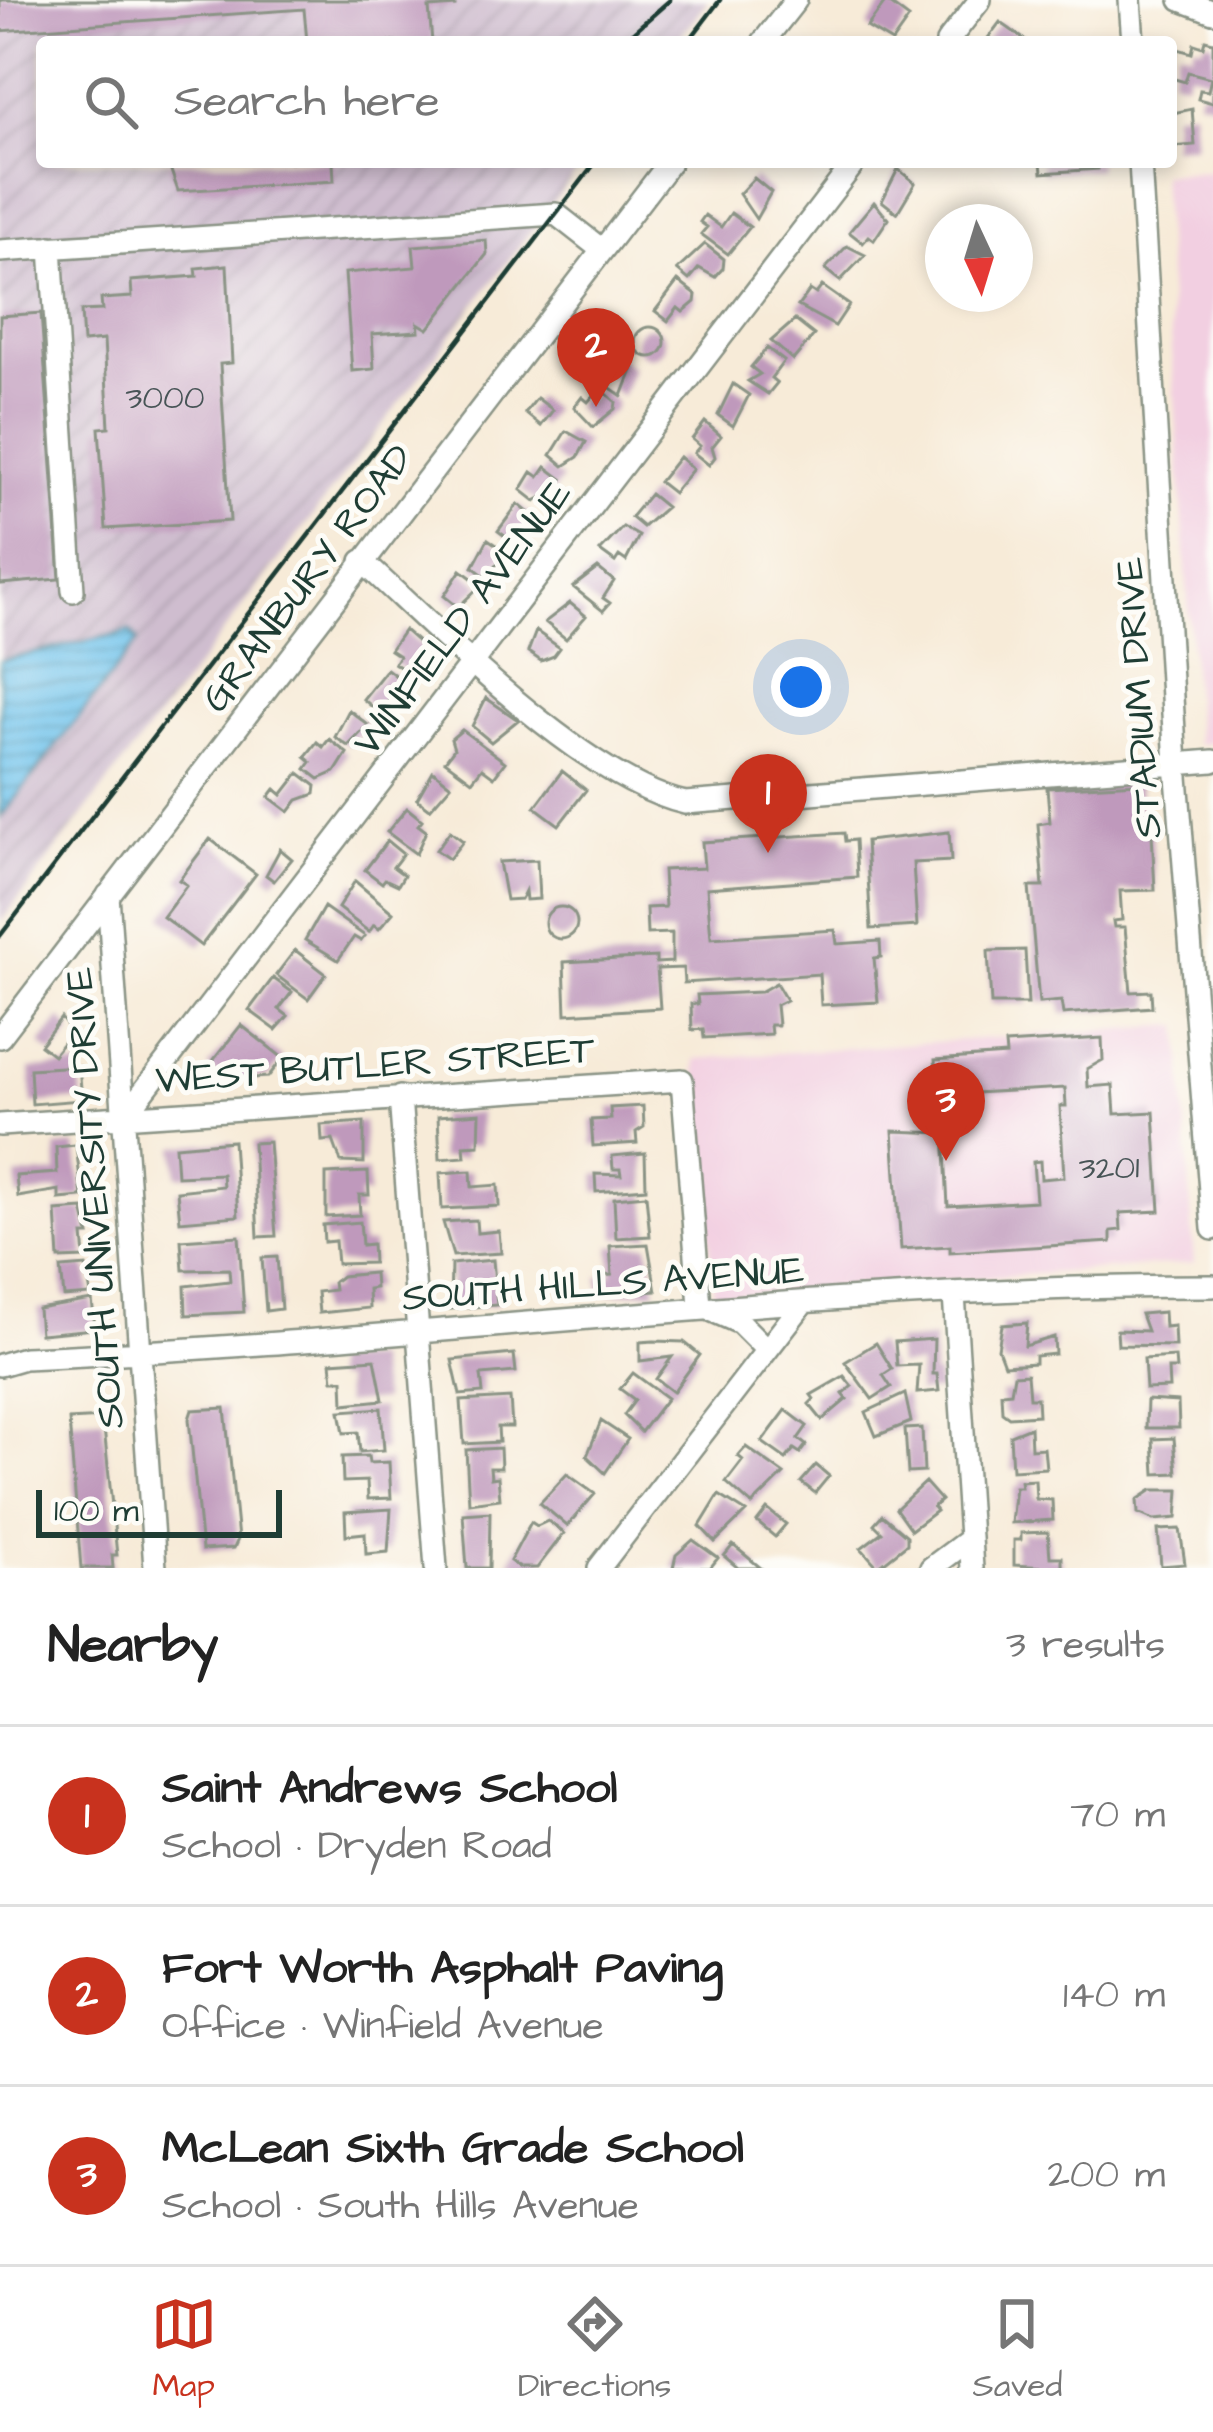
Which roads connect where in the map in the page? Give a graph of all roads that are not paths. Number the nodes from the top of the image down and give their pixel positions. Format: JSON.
{"nodes":[{"id":1,"x":796,"y":0,"type":"edge"},
{"id":2,"x":980,"y":0,"type":"edge"},
{"id":3,"x":1130,"y":0,"type":"edge"},
{"id":4,"x":1181,"y":0,"type":"edge"},
{"id":5,"x":1213,"y":12,"type":"edge"},
{"id":6,"x":768,"y":36,"type":"edge"},
{"id":7,"x":952,"y":36,"type":"edge"},
{"id":8,"x":1132,"y":36,"type":"edge"},
{"id":9,"x":665,"y":168,"type":"edge"},
{"id":10,"x":850,"y":168,"type":"edge"},
{"id":11,"x":1140,"y":168,"type":"edge"},
{"id":12,"x":50,"y":247,"type":"junction"},
{"id":13,"x":0,"y":250,"type":"edge"},
{"id":14,"x":602,"y":250,"type":"junction"},
{"id":15,"x":362,"y":561,"type":"junction"},
{"id":16,"x":73,"y":591,"type":"dead end"},
{"id":17,"x":472,"y":662,"type":"junction"},
{"id":18,"x":1213,"y":761,"type":"edge"},
{"id":19,"x":1176,"y":764,"type":"junction"},
{"id":20,"x":109,"y":895,"type":"junction"},
{"id":21,"x":0,"y":1037,"type":"edge"},
{"id":22,"x":400,"y":1097,"type":"junction"},
{"id":23,"x":124,"y":1117,"type":"junction"},
{"id":24,"x":0,"y":1125,"type":"edge"},
{"id":25,"x":1213,"y":1229,"type":"edge"},
{"id":26,"x":1213,"y":1286,"type":"edge"},
{"id":27,"x":954,"y":1295,"type":"junction"},
{"id":28,"x":804,"y":1302,"type":"junction"},
{"id":29,"x":700,"y":1306,"type":"junction"},
{"id":30,"x":418,"y":1332,"type":"junction"},
{"id":31,"x":767,"y":1350,"type":"junction"},
{"id":32,"x":140,"y":1352,"type":"junction"},
{"id":33,"x":0,"y":1365,"type":"edge"},
{"id":34,"x":970,"y":1539,"type":"junction"},
{"id":35,"x":155,"y":1568,"type":"edge"},
{"id":36,"x":436,"y":1568,"type":"edge"},
{"id":37,"x":599,"y":1568,"type":"edge"},
{"id":38,"x":931,"y":1568,"type":"edge"},
{"id":39,"x":973,"y":1568,"type":"edge"}],
"edges":[{"from":1,"to":6,"type":"street"},
{"from":2,"to":7,"type":"street"},
{"from":3,"to":8,"type":"street"},
{"from":4,"to":5,"type":"street"},
{"from":9,"to":14,"type":"street","name":"GRANBURY ROAD"},
{"from":10,"to":17,"type":"street","name":"WINFIELD AVENUE"},
{"from":11,"to":19,"type":"street","name":"STADIUM DRIVE"},
{"from":12,"to":13,"type":"street"},
{"from":12,"to":14,"type":"street"},
{"from":12,"to":16,"type":"street"},
{"from":14,"to":15,"type":"street","name":"GRANBURY ROAD"},
{"from":15,"to":17,"type":"street"},
{"from":15,"to":20,"type":"street","name":"GRANBURY ROAD"},
{"from":17,"to":19,"type":"street"},
{"from":17,"to":23,"type":"street","name":"WINFIELD AVENUE"},
{"from":18,"to":19,"type":"street"},
{"from":19,"to":25,"type":"street","name":"STADIUM DRIVE"},
{"from":20,"to":21,"type":"street","name":"GRANBURY ROAD"},
{"from":20,"to":23,"type":"street","name":"SOUTH UNIVERSITY DRIVE"},
{"from":22,"to":23,"type":"street","name":"WEST BUTLER STREET"},
{"from":22,"to":29,"type":"street","name":"WEST BUTLER STREET"},
{"from":22,"to":30,"type":"street"},
{"from":23,"to":24,"type":"street","name":"WEST BUTLER STREET"},
{"from":23,"to":32,"type":"street","name":"SOUTH UNIVERSITY DRIVE"},
{"from":26,"to":27,"type":"street","name":"SOUTH HILLS AVENUE"},
{"from":27,"to":28,"type":"street","name":"SOUTH HILLS AVENUE"},
{"from":27,"to":34,"type":"street"},
{"from":28,"to":29,"type":"street","name":"SOUTH HILLS AVENUE"},
{"from":28,"to":31,"type":"street"},
{"from":29,"to":30,"type":"street","name":"SOUTH HILLS AVENUE"},
{"from":29,"to":31,"type":"street"},
{"from":30,"to":32,"type":"street","name":"SOUTH HILLS AVENUE"},
{"from":30,"to":36,"type":"street"},
{"from":31,"to":37,"type":"street"},
{"from":32,"to":33,"type":"street","name":"SOUTH HILLS AVENUE"},
{"from":32,"to":35,"type":"street","name":"SOUTH UNIVERSITY DRIVE"},
{"from":34,"to":38,"type":"street"},
{"from":34,"to":39,"type":"street"}]}
